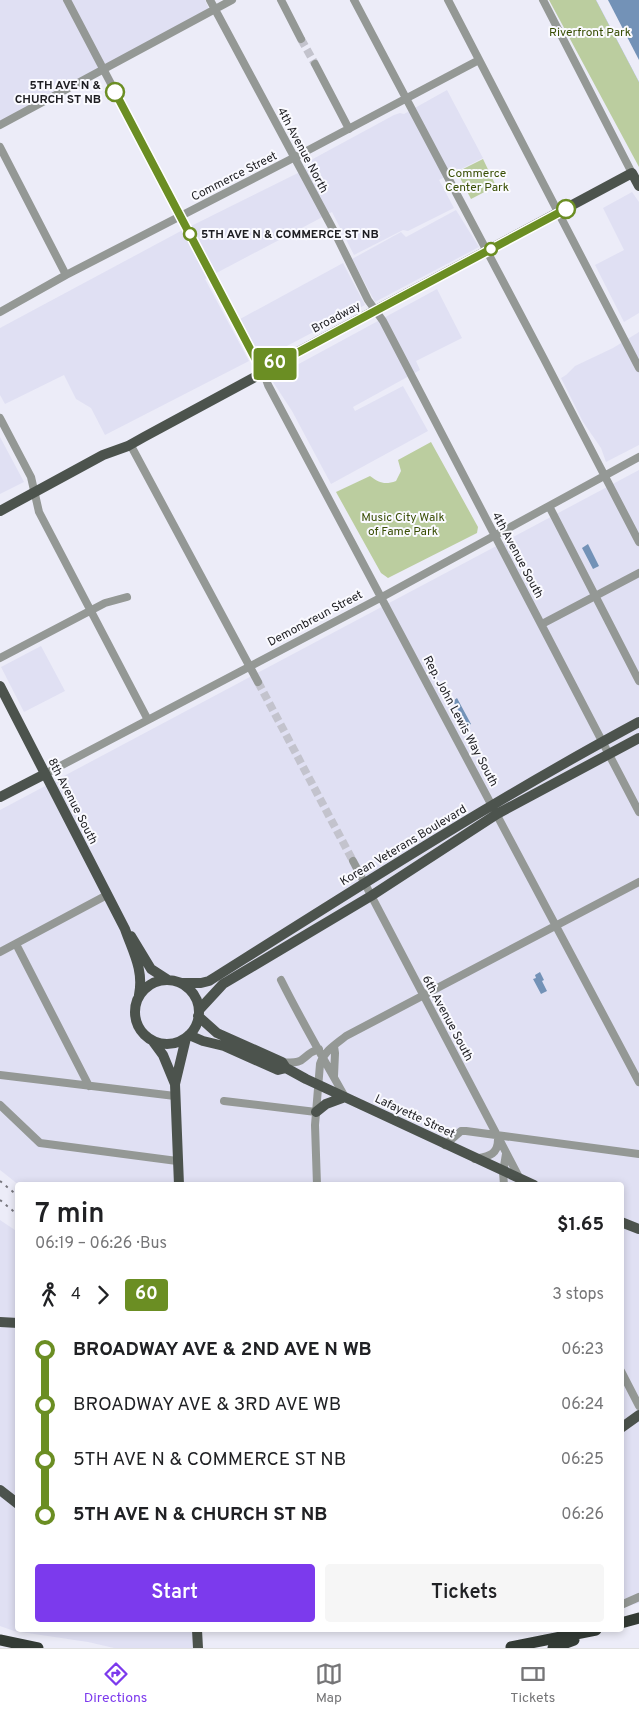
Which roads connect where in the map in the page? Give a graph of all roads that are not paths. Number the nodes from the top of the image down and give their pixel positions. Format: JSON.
{"nodes":[{"id":1,"x":67,"y":0,"type":"edge"},
{"id":2,"x":210,"y":0,"type":"edge"},
{"id":3,"x":232,"y":0,"type":"edge"},
{"id":4,"x":281,"y":0,"type":"edge"},
{"id":5,"x":354,"y":0,"type":"edge"},
{"id":6,"x":448,"y":0,"type":"edge"},
{"id":7,"x":543,"y":0,"type":"edge"},
{"id":8,"x":215,"y":9,"type":"junction"},
{"id":9,"x":301,"y":39,"type":"tunnel mouth"},
{"id":10,"x":479,"y":60,"type":"junction"},
{"id":11,"x":314,"y":64,"type":"tunnel mouth"},
{"id":12,"x":104,"y":70,"type":"junction"},
{"id":13,"x":406,"y":98,"type":"junction"},
{"id":14,"x":0,"y":125,"type":"edge"},
{"id":15,"x":349,"y":129,"type":"junction"},
{"id":16,"x":0,"y":146,"type":"edge"},
{"id":17,"x":294,"y":158,"type":"junction"},
{"id":18,"x":632,"y":173,"type":"junction"},
{"id":19,"x":639,"y":186,"type":"edge"},
{"id":20,"x":558,"y":213,"type":"junction"},
{"id":21,"x":181,"y":216,"type":"junction"},
{"id":22,"x":486,"y":252,"type":"junction"},
{"id":23,"x":66,"y":275,"type":"junction"},
{"id":24,"x":376,"y":310,"type":"junction"},
{"id":25,"x":0,"y":312,"type":"edge"},
{"id":26,"x":639,"y":368,"type":"edge"},
{"id":27,"x":263,"y":371,"type":"junction"},
{"id":28,"x":0,"y":418,"type":"edge"},
{"id":29,"x":130,"y":444,"type":"junction"},
{"id":30,"x":639,"y":457,"type":"edge"},
{"id":31,"x":605,"y":476,"type":"junction"},
{"id":32,"x":34,"y":493,"type":"junction"},
{"id":33,"x":549,"y":506,"type":"junction"},
{"id":34,"x":0,"y":511,"type":"edge"},
{"id":35,"x":495,"y":536,"type":"junction"},
{"id":36,"x":639,"y":542,"type":"edge"},
{"id":37,"x":639,"y":573,"type":"edge"},
{"id":38,"x":128,"y":597,"type":"dead end"},
{"id":39,"x":382,"y":597,"type":"junction"},
{"id":40,"x":596,"y":597,"type":"junction"},
{"id":41,"x":90,"y":610,"type":"junction"},
{"id":42,"x":542,"y":624,"type":"junction"},
{"id":43,"x":0,"y":658,"type":"edge"},
{"id":44,"x":250,"y":666,"type":"junction"},
{"id":45,"x":639,"y":681,"type":"edge"},
{"id":46,"x":258,"y":682,"type":"tunnel mouth"},
{"id":47,"x":0,"y":686,"type":"edge"},
{"id":48,"x":148,"y":720,"type":"junction"},
{"id":49,"x":639,"y":722,"type":"edge"},
{"id":50,"x":639,"y":738,"type":"edge"},
{"id":51,"x":603,"y":741,"type":"junction"},
{"id":52,"x":610,"y":753,"type":"junction"},
{"id":53,"x":45,"y":774,"type":"junction"},
{"id":54,"x":0,"y":797,"type":"edge"},
{"id":55,"x":495,"y":810,"type":"junction"},
{"id":56,"x":639,"y":812,"type":"edge"},
{"id":57,"x":353,"y":861,"type":"tunnel mouth"},
{"id":58,"x":364,"y":882,"type":"junction"},
{"id":59,"x":639,"y":882,"type":"edge"},
{"id":60,"x":107,"y":895,"type":"junction"},
{"id":61,"x":371,"y":896,"type":"junction"},
{"id":62,"x":556,"y":925,"type":"junction"},
{"id":63,"x":125,"y":929,"type":"junction"},
{"id":64,"x":16,"y":944,"type":"junction"},
{"id":65,"x":0,"y":952,"type":"edge"},
{"id":66,"x":168,"y":980,"type":"junction"},
{"id":67,"x":281,"y":980,"type":"dead end"},
{"id":68,"x":180,"y":984,"type":"junction"},
{"id":69,"x":140,"y":995,"type":"junction"},
{"id":70,"x":423,"y":995,"type":"junction"},
{"id":71,"x":198,"y":1013,"type":"junction"},
{"id":72,"x":188,"y":1037,"type":"junction"},
{"id":73,"x":152,"y":1040,"type":"junction"},
{"id":74,"x":334,"y":1046,"type":"junction"},
{"id":75,"x":317,"y":1049,"type":"junction"},
{"id":76,"x":322,"y":1057,"type":"junction"},
{"id":77,"x":284,"y":1065,"type":"junction"},
{"id":78,"x":0,"y":1075,"type":"edge"},
{"id":79,"x":334,"y":1077,"type":"junction"},
{"id":80,"x":639,"y":1082,"type":"edge"},
{"id":81,"x":175,"y":1084,"type":"junction"},
{"id":82,"x":318,"y":1085,"type":"junction"},
{"id":83,"x":89,"y":1086,"type":"junction"},
{"id":84,"x":175,"y":1096,"type":"junction"},
{"id":85,"x":345,"y":1097,"type":"junction"},
{"id":86,"x":224,"y":1101,"type":"dead end"},
{"id":87,"x":0,"y":1105,"type":"edge"},
{"id":88,"x":316,"y":1112,"type":"junction"},
{"id":89,"x":497,"y":1137,"type":"junction"},
{"id":90,"x":445,"y":1145,"type":"junction"},
{"id":91,"x":506,"y":1154,"type":"junction"},
{"id":92,"x":639,"y":1154,"type":"edge"},
{"id":93,"x":475,"y":1159,"type":"junction"},
{"id":94,"x":177,"y":1161,"type":"junction"},
{"id":95,"x":503,"y":1172,"type":"junction"},
{"id":96,"x":179,"y":1182,"type":"edge"},
{"id":97,"x":317,"y":1182,"type":"edge"},
{"id":98,"x":504,"y":1182,"type":"edge"},
{"id":99,"x":521,"y":1182,"type":"edge"},
{"id":100,"x":624,"y":1223,"type":"edge"},
{"id":101,"x":639,"y":1229,"type":"edge"},
{"id":102,"x":0,"y":1322,"type":"edge"},
{"id":103,"x":15,"y":1324,"type":"edge"},
{"id":104,"x":624,"y":1377,"type":"edge"},
{"id":105,"x":639,"y":1406,"type":"edge"},
{"id":106,"x":639,"y":1415,"type":"edge"},
{"id":107,"x":624,"y":1426,"type":"edge"},
{"id":108,"x":0,"y":1490,"type":"edge"},
{"id":109,"x":15,"y":1502,"type":"edge"},
{"id":110,"x":639,"y":1597,"type":"edge"},
{"id":111,"x":624,"y":1604,"type":"edge"},
{"id":112,"x":639,"y":1618,"type":"edge"},
{"id":113,"x":624,"y":1622,"type":"edge"},
{"id":114,"x":197,"y":1632,"type":"edge"},
{"id":115,"x":586,"y":1632,"type":"edge"},
{"id":116,"x":597,"y":1632,"type":"edge"},
{"id":117,"x":0,"y":1640,"type":"edge"},
{"id":118,"x":32,"y":1648,"type":"edge"},
{"id":119,"x":198,"y":1648,"type":"edge"},
{"id":120,"x":510,"y":1648,"type":"edge"},
{"id":121,"x":553,"y":1648,"type":"edge"}],
"edges":[{"from":1,"to":12,"type":"street","name":"Rep. John Lewis Way South"},
{"from":2,"to":8,"type":"street","name":"4th Avenue North"},
{"from":3,"to":8,"type":"street"},
{"from":4,"to":9,"type":"street"},
{"from":5,"to":13,"type":"street"},
{"from":6,"to":10,"type":"street"},
{"from":7,"to":18,"type":"street"},
{"from":8,"to":12,"type":"street"},
{"from":8,"to":17,"type":"street","name":"4th Avenue North"},
{"from":10,"to":13,"type":"street","name":"Commerce Street"},
{"from":10,"to":20,"type":"street"},
{"from":11,"to":15,"type":"street"},
{"from":12,"to":14,"type":"street"},
{"from":12,"to":21,"type":"street","name":"Rep. John Lewis Way South"},
{"from":13,"to":15,"type":"street","name":"Commerce Street"},
{"from":13,"to":22,"type":"street"},
{"from":15,"to":17,"type":"street","name":"Commerce Street"},
{"from":16,"to":23,"type":"street"},
{"from":17,"to":21,"type":"street","name":"Commerce Street"},
{"from":17,"to":24,"type":"street","name":"4th Avenue North"},
{"from":18,"to":19,"type":"main road"},
{"from":18,"to":20,"type":"main road","name":"Broadway"},
{"from":20,"to":22,"type":"main road","name":"Broadway"},
{"from":20,"to":26,"type":"street"},
{"from":21,"to":23,"type":"street","name":"Commerce Street"},
{"from":21,"to":27,"type":"street","name":"Rep. John Lewis Way South"},
{"from":22,"to":24,"type":"main road","name":"Broadway"},
{"from":22,"to":31,"type":"street"},
{"from":23,"to":25,"type":"street","name":"Commerce Street"},
{"from":24,"to":27,"type":"main road","name":"Broadway"},
{"from":24,"to":35,"type":"street","name":"4th Avenue South"},
{"from":27,"to":29,"type":"main road","name":"Broadway"},
{"from":27,"to":39,"type":"street","name":"Rep. John Lewis Way South"},
{"from":28,"to":32,"type":"street"},
{"from":29,"to":32,"type":"main road","name":"Broadway"},
{"from":29,"to":44,"type":"street"},
{"from":30,"to":31,"type":"street","name":"Demonbreun Street"},
{"from":31,"to":33,"type":"street","name":"Demonbreun Street"},
{"from":31,"to":36,"type":"street"},
{"from":32,"to":34,"type":"main road","name":"Broadway"},
{"from":32,"to":41,"type":"street"},
{"from":33,"to":35,"type":"street","name":"Demonbreun Street"},
{"from":33,"to":40,"type":"street"},
{"from":35,"to":39,"type":"street","name":"Demonbreun Street"},
{"from":35,"to":42,"type":"street","name":"4th Avenue South"},
{"from":37,"to":40,"type":"street"},
{"from":38,"to":41,"type":"street"},
{"from":39,"to":44,"type":"street","name":"Demonbreun Street"},
{"from":39,"to":55,"type":"street","name":"Rep. John Lewis Way South"},
{"from":40,"to":42,"type":"street"},
{"from":40,"to":45,"type":"street"},
{"from":41,"to":43,"type":"street"},
{"from":41,"to":48,"type":"street"},
{"from":42,"to":51,"type":"street","name":"4th Avenue South"},
{"from":44,"to":46,"type":"street"},
{"from":44,"to":48,"type":"street","name":"Demonbreun Street"},
{"from":47,"to":53,"type":"main road","name":"8th Avenue South"},
{"from":48,"to":53,"type":"street","name":"Demonbreun Street"},
{"from":49,"to":51,"type":"main road","name":"Korean Veterans Boulevard"},
{"from":50,"to":52,"type":"main road","name":"Korean Veterans Boulevard"},
{"from":51,"to":52,"type":"street","name":"4th Avenue South"},
{"from":51,"to":55,"type":"main road","name":"Korean Veterans Boulevard"},
{"from":52,"to":55,"type":"main road","name":"Korean Veterans Boulevard"},
{"from":52,"to":56,"type":"street","name":"4th Avenue South"},
{"from":53,"to":54,"type":"main road","name":"Demonbreun Street"},
{"from":53,"to":60,"type":"main road","name":"8th Avenue South"},
{"from":55,"to":58,"type":"main road","name":"Korean Veterans Boulevard"},
{"from":55,"to":61,"type":"main road","name":"Korean Veterans Boulevard"},
{"from":55,"to":62,"type":"street","name":"Rep. John Lewis Way South"},
{"from":57,"to":58,"type":"street","name":"6th Avenue South"},
{"from":58,"to":61,"type":"street","name":"6th Avenue South"},
{"from":58,"to":68,"type":"main road","name":"Korean Veterans Boulevard"},
{"from":59,"to":62,"type":"street"},
{"from":60,"to":63,"type":"main road","name":"8th Avenue South"},
{"from":60,"to":64,"type":"street"},
{"from":61,"to":70,"type":"street","name":"6th Avenue South"},
{"from":61,"to":71,"type":"main road","name":"Korean Veterans Boulevard"},
{"from":62,"to":70,"type":"street"},
{"from":62,"to":80,"type":"street","name":"Rep. John Lewis Way South"},
{"from":63,"to":66,"type":"main road","name":"8th Avenue South"},
{"from":63,"to":69,"type":"main road","name":"8th Avenue South"},
{"from":64,"to":65,"type":"street"},
{"from":64,"to":83,"type":"street"},
{"from":66,"to":68,"type":"main road"},
{"from":66,"to":69,"type":"main road"},
{"from":67,"to":75,"type":"street"},
{"from":68,"to":71,"type":"main road"},
{"from":69,"to":73,"type":"main road"},
{"from":70,"to":74,"type":"street"},
{"from":70,"to":89,"type":"street","name":"6th Avenue South"},
{"from":71,"to":72,"type":"main road"},
{"from":71,"to":77,"type":"main road","name":"Lafayette Street"},
{"from":72,"to":73,"type":"main road"},
{"from":72,"to":77,"type":"main road","name":"Lafayette Street"},
{"from":72,"to":81,"type":"main road"},
{"from":73,"to":81,"type":"main road"},
{"from":74,"to":75,"type":"street"},
{"from":74,"to":76,"type":"street"},
{"from":74,"to":79,"type":"street"},
{"from":75,"to":76,"type":"street"},
{"from":75,"to":77,"type":"street"},
{"from":76,"to":79,"type":"street"},
{"from":76,"to":82,"type":"street"},
{"from":77,"to":82,"type":"main road","name":"Lafayette Street"},
{"from":78,"to":83,"type":"street"},
{"from":79,"to":85,"type":"street"},
{"from":81,"to":84,"type":"main road"},
{"from":82,"to":85,"type":"main road","name":"Lafayette Street"},
{"from":82,"to":88,"type":"street"},
{"from":83,"to":84,"type":"street"},
{"from":84,"to":94,"type":"main road"},
{"from":85,"to":88,"type":"main road"},
{"from":85,"to":90,"type":"main road","name":"Lafayette Street"},
{"from":86,"to":88,"type":"street"},
{"from":87,"to":94,"type":"street"},
{"from":88,"to":97,"type":"street"},
{"from":89,"to":90,"type":"street"},
{"from":89,"to":91,"type":"street","name":"6th Avenue South"},
{"from":89,"to":92,"type":"street"},
{"from":89,"to":93,"type":"street"},
{"from":90,"to":93,"type":"main road","name":"Lafayette Street"},
{"from":91,"to":95,"type":"street"},
{"from":91,"to":99,"type":"street","name":"6th Avenue South"},
{"from":93,"to":95,"type":"main road","name":"Lafayette Street"},
{"from":94,"to":96,"type":"main road"},
{"from":95,"to":98,"type":"street"},
{"from":95,"to":99,"type":"main road","name":"Lafayette Street"},
{"from":100,"to":101,"type":"main road"},
{"from":102,"to":103,"type":"main road"},
{"from":104,"to":105,"type":"street"},
{"from":106,"to":107,"type":"main road"},
{"from":108,"to":109,"type":"main road"},
{"from":110,"to":111,"type":"street"},
{"from":112,"to":113,"type":"highway"},
{"from":114,"to":119,"type":"main road"},
{"from":115,"to":120,"type":"highway","bridge":true},
{"from":116,"to":121,"type":"highway","bridge":true},
{"from":117,"to":118,"type":"highway"}]}
